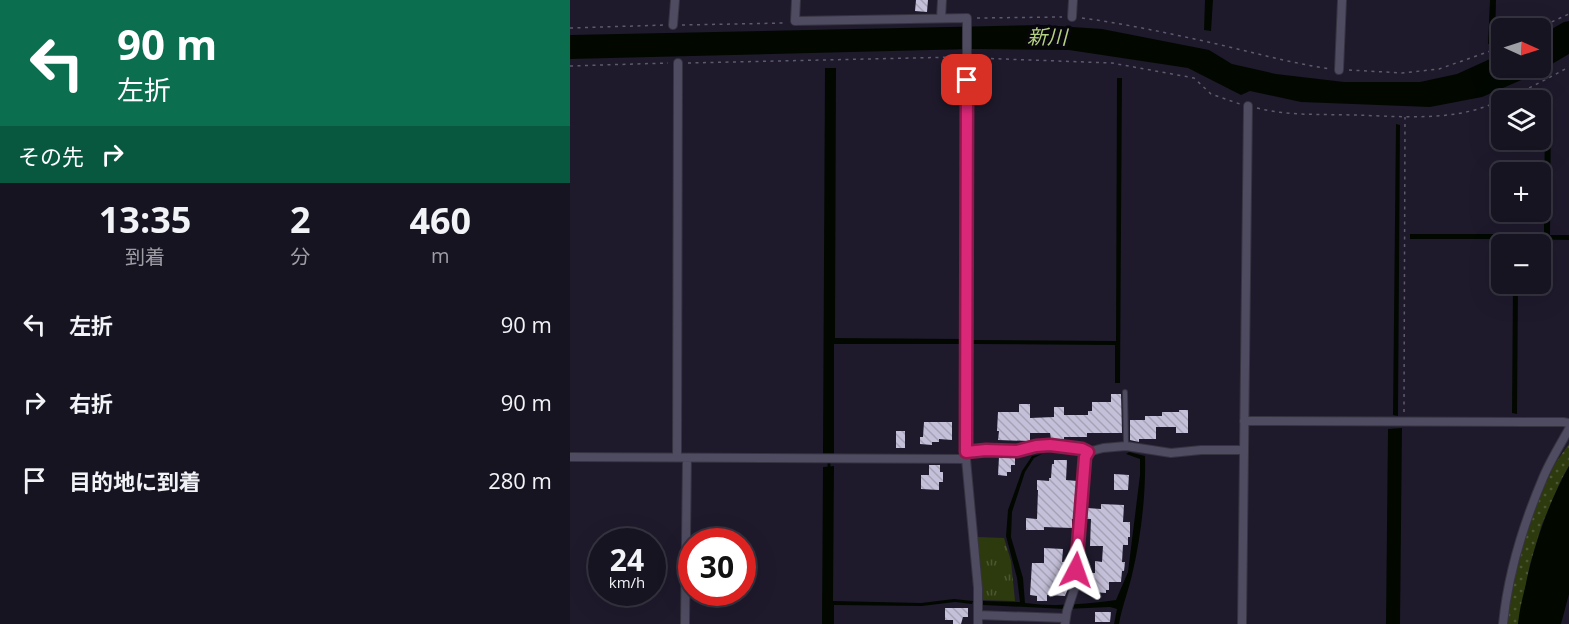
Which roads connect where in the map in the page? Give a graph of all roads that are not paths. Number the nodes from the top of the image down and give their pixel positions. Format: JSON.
{"nodes":[{"id":1,"x":675,"y":0,"type":"edge"},
{"id":2,"x":796,"y":0,"type":"edge"},
{"id":3,"x":942,"y":0,"type":"edge"},
{"id":4,"x":1073,"y":0,"type":"edge"},
{"id":5,"x":1342,"y":0,"type":"edge"},
{"id":6,"x":1072,"y":17,"type":"road end"},
{"id":7,"x":941,"y":18,"type":"junction"},
{"id":8,"x":674,"y":25,"type":"road end"},
{"id":9,"x":678,"y":63,"type":"road end"},
{"id":10,"x":1339,"y":70,"type":"road end"},
{"id":11,"x":1248,"y":106,"type":"road end"},
{"id":12,"x":1125,"y":392,"type":"dead end"},
{"id":13,"x":1244,"y":421,"type":"junction"},
{"id":14,"x":1569,"y":423,"type":"edge"},
{"id":15,"x":1569,"y":429,"type":"edge"},
{"id":16,"x":1126,"y":446,"type":"junction"},
{"id":17,"x":1243,"y":450,"type":"junction"},
{"id":18,"x":1088,"y":452,"type":"junction"},
{"id":19,"x":966,"y":456,"type":"junction"},
{"id":20,"x":570,"y":457,"type":"edge"},
{"id":21,"x":682,"y":458,"type":"junction"},
{"id":22,"x":1067,"y":614,"type":"edge"},
{"id":23,"x":978,"y":619,"type":"edge"},
{"id":24,"x":685,"y":624,"type":"edge"},
{"id":25,"x":1242,"y":624,"type":"edge"},
{"id":26,"x":1503,"y":624,"type":"edge"}],
"edges":[{"from":1,"to":8,"type":"street"},
{"from":2,"to":7,"type":"street"},
{"from":3,"to":7,"type":"street"},
{"from":4,"to":6,"type":"street"},
{"from":5,"to":10,"type":"street"},
{"from":7,"to":19,"type":"street"},
{"from":9,"to":21,"type":"street"},
{"from":11,"to":13,"type":"street"},
{"from":12,"to":16,"type":"lane"},
{"from":13,"to":14,"type":"street"},
{"from":13,"to":17,"type":"street"},
{"from":15,"to":26,"type":"street"},
{"from":16,"to":17,"type":"street"},
{"from":16,"to":18,"type":"street"},
{"from":17,"to":25,"type":"street"},
{"from":18,"to":19,"type":"street"},
{"from":18,"to":22,"type":"street"},
{"from":19,"to":21,"type":"street"},
{"from":19,"to":23,"type":"street"},
{"from":20,"to":21,"type":"street"},
{"from":21,"to":24,"type":"street"},
{"from":22,"to":23,"type":"street"}]}
